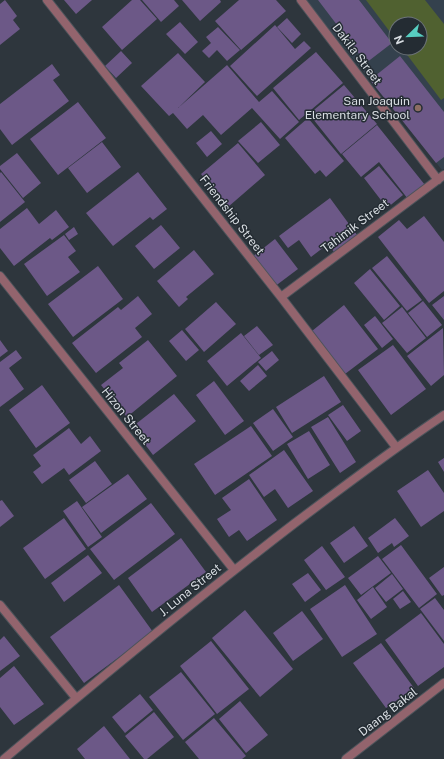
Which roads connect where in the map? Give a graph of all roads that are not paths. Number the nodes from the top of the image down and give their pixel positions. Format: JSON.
{"nodes":[{"id":1,"x":47,"y":0,"type":"edge"},
{"id":2,"x":301,"y":0,"type":"edge"},
{"id":3,"x":441,"y":178,"type":"edge"},
{"id":4,"x":0,"y":276,"type":"edge"},
{"id":5,"x":281,"y":297,"type":"junction"},
{"id":6,"x":444,"y":415,"type":"edge"},
{"id":7,"x":396,"y":447,"type":"junction"},
{"id":8,"x":234,"y":570,"type":"junction"},
{"id":9,"x":0,"y":605,"type":"edge"},
{"id":10,"x":444,"y":683,"type":"edge"},
{"id":11,"x":76,"y":698,"type":"junction"},
{"id":12,"x":4,"y":759,"type":"edge"},
{"id":13,"x":346,"y":759,"type":"edge"}],
"edges":[{"from":1,"to":5,"type":"street","name":"Friendship Street"},
{"from":2,"to":3,"type":"street","name":"Dakila Street"},
{"from":3,"to":5,"type":"street","name":"Tahimik Street"},
{"from":4,"to":8,"type":"street","name":"Hizon Street"},
{"from":5,"to":7,"type":"street","name":"Friendship Street"},
{"from":6,"to":7,"type":"street","name":"J. Luna Street"},
{"from":7,"to":8,"type":"street","name":"J. Luna Street"},
{"from":8,"to":11,"type":"street","name":"J. Luna Street"},
{"from":9,"to":11,"type":"street"},
{"from":10,"to":13,"type":"street","name":"Daang Bakal"},
{"from":11,"to":12,"type":"street","name":"J. Luna Street"}]}
